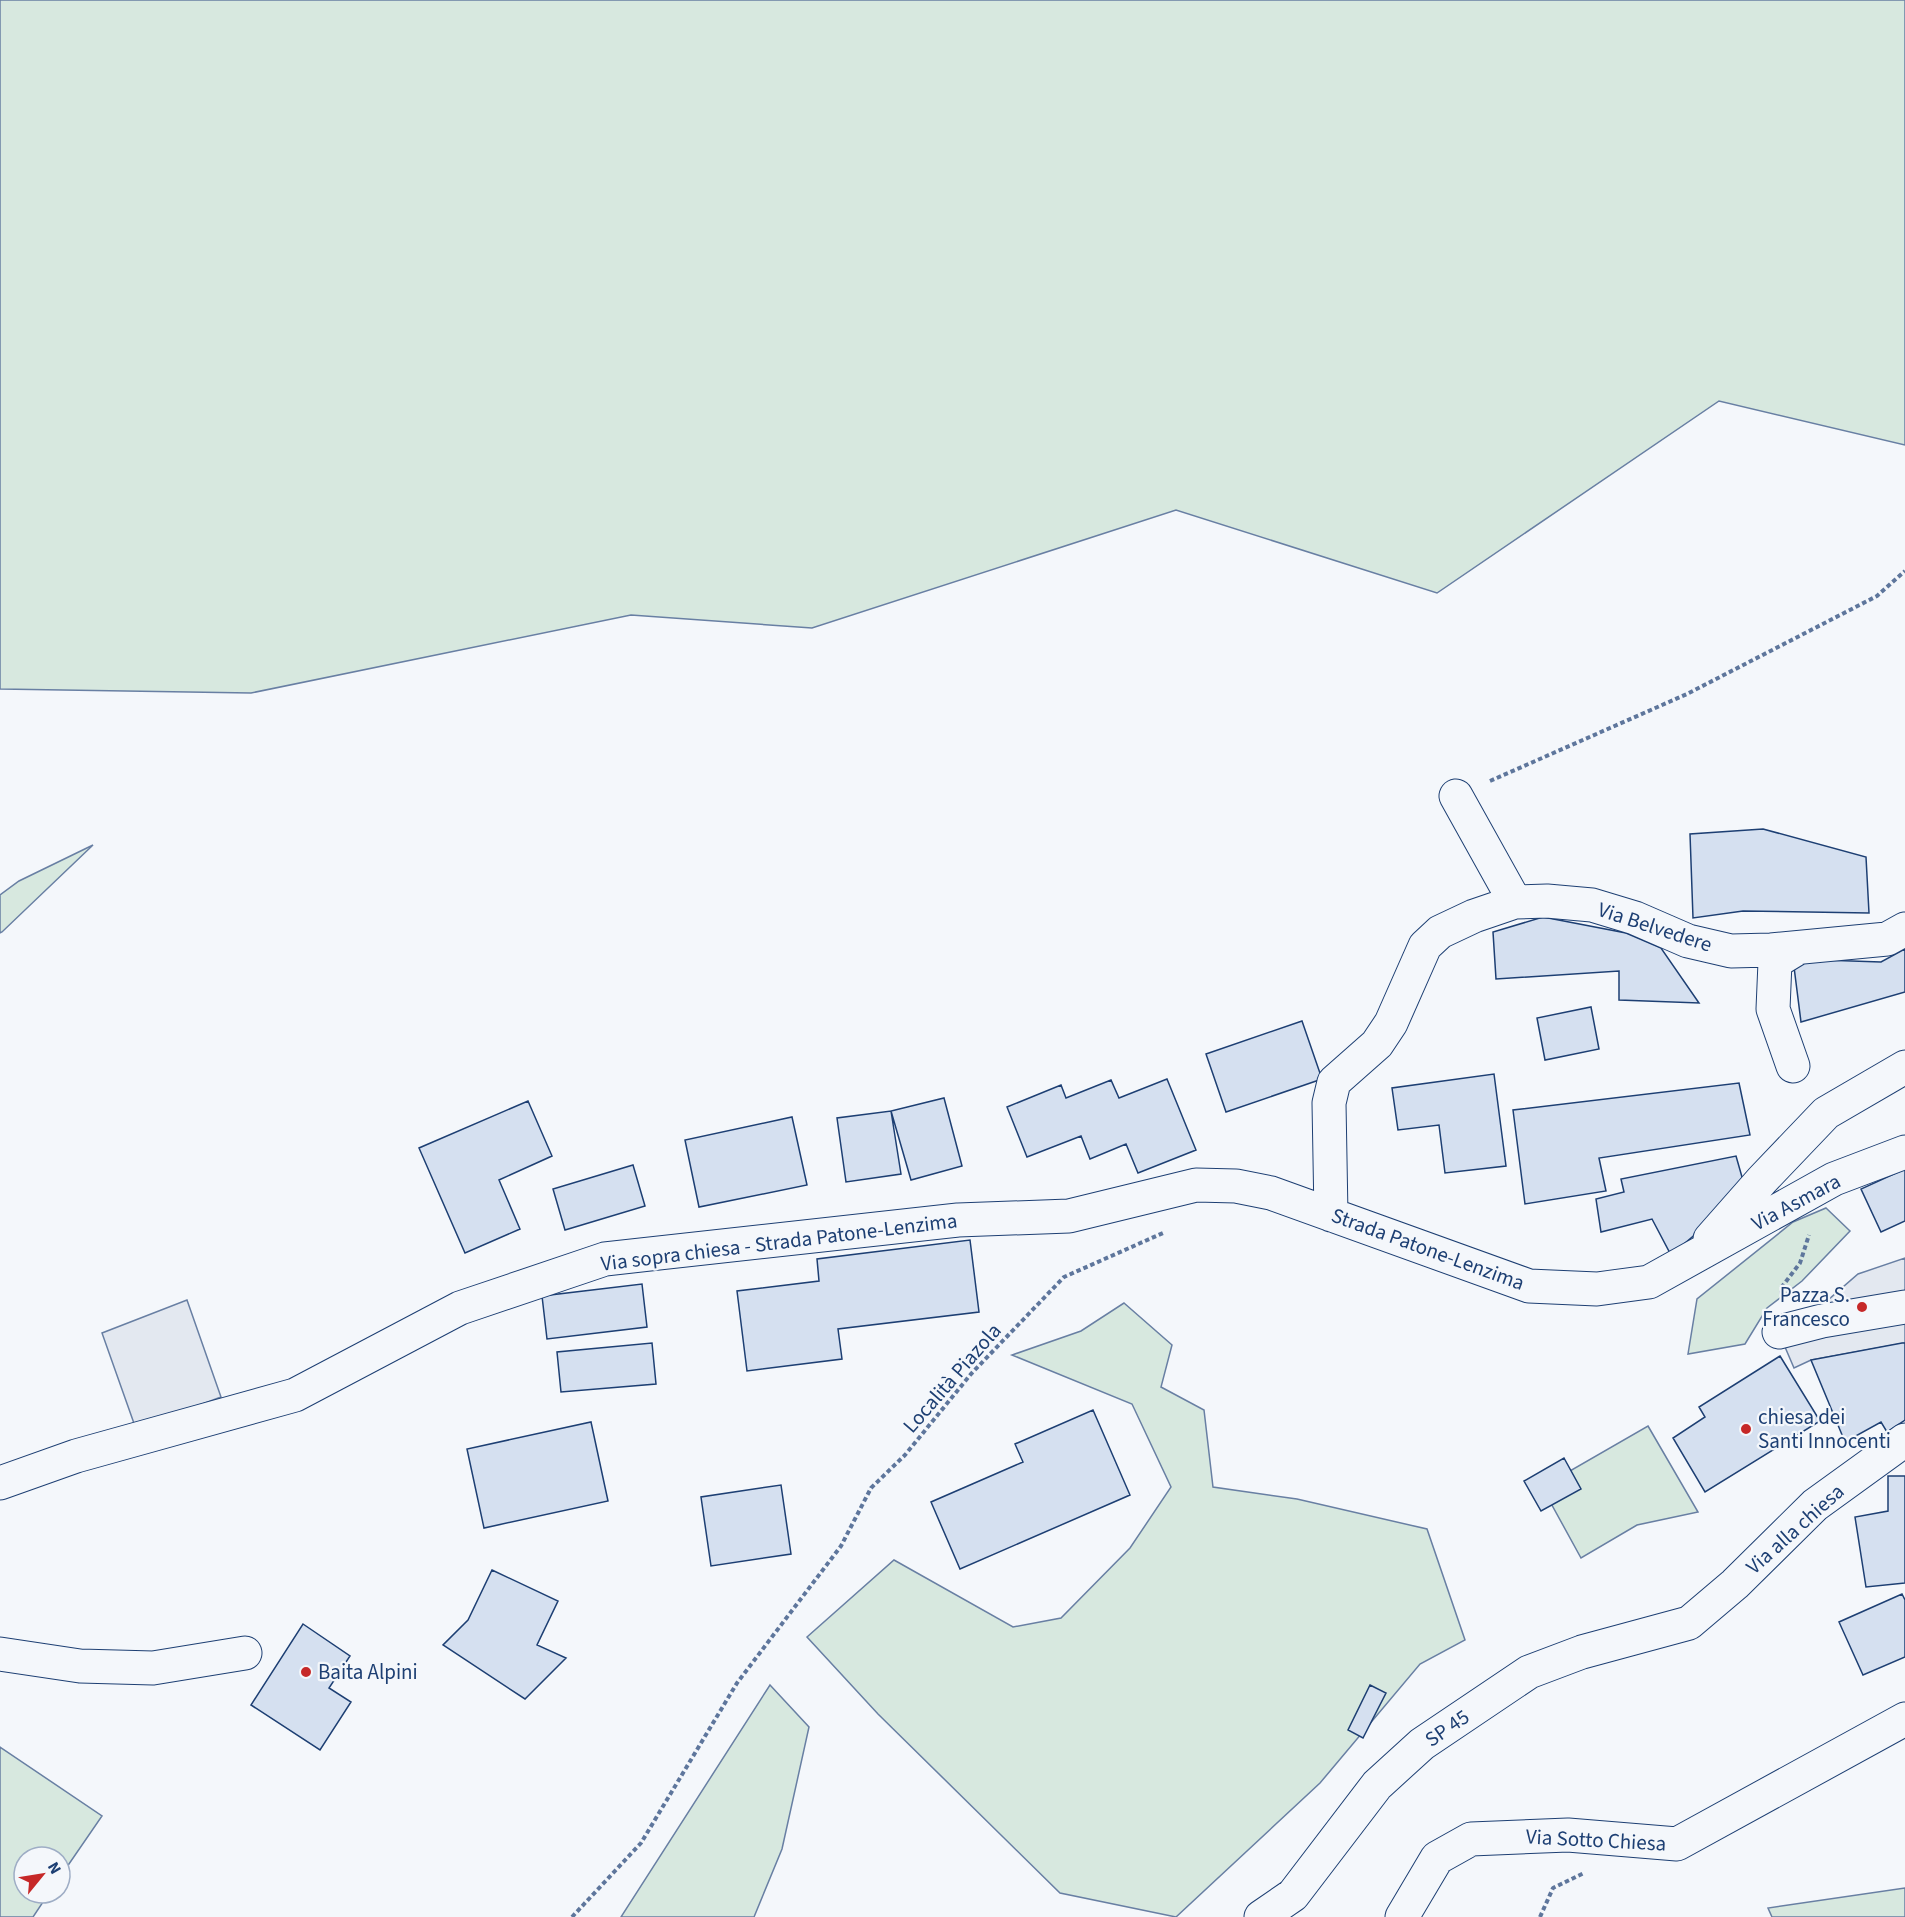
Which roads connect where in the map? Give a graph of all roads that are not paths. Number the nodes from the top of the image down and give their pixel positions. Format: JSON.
{"nodes":[{"id":1,"x":1456,"y":796,"type":"road end"},
{"id":2,"x":1515,"y":902,"type":"junction"},
{"id":3,"x":1905,"y":929,"type":"edge"},
{"id":4,"x":1798,"y":948,"type":"junction"},
{"id":5,"x":1793,"y":1066,"type":"dead end"},
{"id":6,"x":1905,"y":1067,"type":"edge"},
{"id":7,"x":1905,"y":1152,"type":"edge"},
{"id":8,"x":1271,"y":1193,"type":"joint"},
{"id":9,"x":1331,"y":1215,"type":"junction"},
{"id":10,"x":1690,"y":1260,"type":"junction"},
{"id":11,"x":1905,"y":1307,"type":"edge"},
{"id":12,"x":1779,"y":1332,"type":"dead end"},
{"id":13,"x":1905,"y":1440,"type":"edge"},
{"id":14,"x":76,"y":1456,"type":"junction"},
{"id":15,"x":0,"y":1483,"type":"edge"},
{"id":16,"x":0,"y":1506,"type":"edge"},
{"id":17,"x":1689,"y":1623,"type":"joint"},
{"id":18,"x":245,"y":1653,"type":"dead end"},
{"id":19,"x":0,"y":1654,"type":"edge"},
{"id":20,"x":1905,"y":1719,"type":"edge"},
{"id":21,"x":1261,"y":1917,"type":"edge"},
{"id":22,"x":1402,"y":1917,"type":"edge"}],
"edges":[{"from":1,"to":2,"type":"street"},
{"from":2,"to":4,"type":"street","name":"Via Belvedere"},
{"from":2,"to":9,"type":"street","name":"Via Belvedere"},
{"from":3,"to":4,"type":"street","name":"Via Belvedere"},
{"from":4,"to":5,"type":"street"},
{"from":6,"to":10,"type":"street"},
{"from":7,"to":10,"type":"street","name":"Via Asmara"},
{"from":8,"to":9,"type":"street","name":"Strada Patone-Lenzima"},
{"from":8,"to":14,"type":"street","name":"Via sopra chiesa - Strada Patone-Lenzima"},
{"from":9,"to":10,"type":"street","name":"Strada Patone-Lenzima"},
{"from":11,"to":12,"type":"street"},
{"from":13,"to":17,"type":"street","name":"Via alla chiesa"},
{"from":14,"to":15,"type":"street","name":"Via sopra chiesa - Strada Patone-Lenzima"},
{"from":14,"to":16,"type":"street"},
{"from":17,"to":21,"type":"street","name":"SP 45"},
{"from":18,"to":19,"type":"street"},
{"from":20,"to":22,"type":"street","name":"Via Sotto Chiesa"}]}
